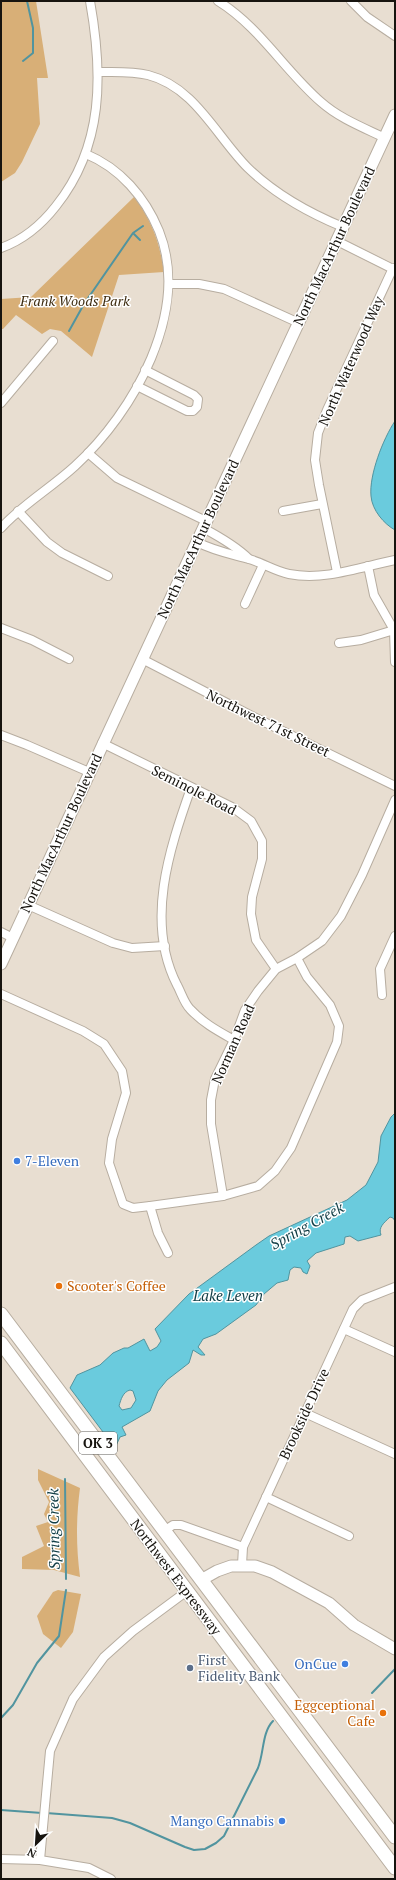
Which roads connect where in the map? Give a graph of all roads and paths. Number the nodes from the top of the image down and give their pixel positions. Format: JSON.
{"nodes":[{"id":1,"x":90,"y":1,"type":"edge"},
{"id":2,"x":218,"y":1,"type":"edge"},
{"id":3,"x":351,"y":1,"type":"edge"},
{"id":4,"x":395,"y":36,"type":"edge"},
{"id":5,"x":99,"y":72,"type":"junction"},
{"id":6,"x":395,"y":115,"type":"edge"},
{"id":7,"x":385,"y":138,"type":"junction"},
{"id":8,"x":86,"y":154,"type":"junction"},
{"id":9,"x":343,"y":227,"type":"junction"},
{"id":10,"x":337,"y":241,"type":"junction"},
{"id":11,"x":1,"y":248,"type":"edge"},
{"id":12,"x":394,"y":269,"type":"edge"},
{"id":13,"x":169,"y":284,"type":"junction"},
{"id":14,"x":299,"y":323,"type":"junction"},
{"id":15,"x":53,"y":341,"type":"dead end"},
{"id":16,"x":145,"y":370,"type":"junction"},
{"id":17,"x":137,"y":386,"type":"junction"},
{"id":18,"x":1,"y":403,"type":"edge"},
{"id":19,"x":88,"y":453,"type":"junction"},
{"id":20,"x":322,"y":504,"type":"junction"},
{"id":21,"x":18,"y":511,"type":"junction"},
{"id":22,"x":283,"y":511,"type":"dead end"},
{"id":23,"x":205,"y":525,"type":"junction"},
{"id":24,"x":1,"y":528,"type":"edge"},
{"id":25,"x":196,"y":542,"type":"junction"},
{"id":26,"x":249,"y":559,"type":"junction"},
{"id":27,"x":395,"y":560,"type":"edge"},
{"id":28,"x":264,"y":565,"type":"junction"},
{"id":29,"x":368,"y":566,"type":"junction"},
{"id":30,"x":338,"y":572,"type":"junction"},
{"id":31,"x":108,"y":576,"type":"dead end"},
{"id":32,"x":245,"y":604,"type":"dead end"},
{"id":33,"x":1,"y":628,"type":"edge"},
{"id":34,"x":394,"y":630,"type":"junction"},
{"id":35,"x":339,"y":643,"type":"dead end"},
{"id":36,"x":69,"y":659,"type":"dead end"},
{"id":37,"x":142,"y":659,"type":"junction"},
{"id":38,"x":395,"y":662,"type":"edge"},
{"id":39,"x":1,"y":735,"type":"edge"},
{"id":40,"x":102,"y":743,"type":"junction"},
{"id":41,"x":89,"y":772,"type":"junction"},
{"id":42,"x":395,"y":786,"type":"edge"},
{"id":43,"x":191,"y":788,"type":"junction"},
{"id":44,"x":395,"y":800,"type":"edge"},
{"id":45,"x":28,"y":904,"type":"junction"},
{"id":46,"x":1,"y":932,"type":"edge"},
{"id":47,"x":395,"y":936,"type":"edge"},
{"id":48,"x":13,"y":938,"type":"junction"},
{"id":49,"x":165,"y":946,"type":"junction"},
{"id":50,"x":297,"y":958,"type":"junction"},
{"id":51,"x":1,"y":964,"type":"edge"},
{"id":52,"x":276,"y":969,"type":"junction"},
{"id":53,"x":1,"y":994,"type":"edge"},
{"id":54,"x":382,"y":995,"type":"dead end"},
{"id":55,"x":234,"y":1040,"type":"junction"},
{"id":56,"x":223,"y":1196,"type":"junction"},
{"id":57,"x":150,"y":1206,"type":"junction"},
{"id":58,"x":168,"y":1253,"type":"dead end"},
{"id":59,"x":395,"y":1287,"type":"edge"},
{"id":60,"x":3,"y":1322,"type":"edge"},
{"id":61,"x":344,"y":1329,"type":"junction"},
{"id":62,"x":1,"y":1343,"type":"edge"},
{"id":63,"x":395,"y":1352,"type":"edge"},
{"id":64,"x":305,"y":1413,"type":"junction"},
{"id":65,"x":395,"y":1454,"type":"edge"},
{"id":66,"x":266,"y":1497,"type":"junction"},
{"id":67,"x":164,"y":1531,"type":"junction"},
{"id":68,"x":349,"y":1536,"type":"dead end"},
{"id":69,"x":243,"y":1547,"type":"junction"},
{"id":70,"x":242,"y":1565,"type":"junction"},
{"id":71,"x":201,"y":1580,"type":"junction"},
{"id":72,"x":187,"y":1591,"type":"junction"},
{"id":73,"x":395,"y":1649,"type":"edge"},
{"id":74,"x":395,"y":1837,"type":"edge"},
{"id":75,"x":378,"y":1846,"type":"junction"},
{"id":76,"x":395,"y":1854,"type":"edge"},
{"id":77,"x":1,"y":1859,"type":"edge"},
{"id":78,"x":40,"y":1860,"type":"junction"},
{"id":79,"x":395,"y":1868,"type":"edge"},
{"id":80,"x":111,"y":1879,"type":"edge"}],
"edges":[{"from":1,"to":5,"type":"street"},
{"from":2,"to":7,"type":"street"},
{"from":3,"to":4,"type":"street"},
{"from":5,"to":8,"type":"street"},
{"from":5,"to":9,"type":"street"},
{"from":6,"to":7,"type":"main road","name":"North MacArthur Boulevard"},
{"from":7,"to":9,"type":"main road","name":"North MacArthur Boulevard"},
{"from":8,"to":11,"type":"street"},
{"from":8,"to":13,"type":"street"},
{"from":9,"to":10,"type":"main road","name":"North MacArthur Boulevard"},
{"from":10,"to":12,"type":"street"},
{"from":10,"to":14,"type":"main road","name":"North MacArthur Boulevard"},
{"from":12,"to":20,"type":"street","name":"North Waterwood Way"},
{"from":13,"to":14,"type":"street"},
{"from":13,"to":16,"type":"street"},
{"from":14,"to":23,"type":"main road","name":"North MacArthur Boulevard"},
{"from":15,"to":18,"type":"street"},
{"from":16,"to":17,"type":"street"},
{"from":16,"to":17,"type":"street"},
{"from":17,"to":19,"type":"street"},
{"from":19,"to":21,"type":"street"},
{"from":19,"to":23,"type":"street"},
{"from":20,"to":22,"type":"street"},
{"from":20,"to":30,"type":"street","name":"North Waterwood Way"},
{"from":21,"to":24,"type":"street"},
{"from":21,"to":31,"type":"street"},
{"from":23,"to":25,"type":"main road","name":"North MacArthur Boulevard"},
{"from":23,"to":26,"type":"street"},
{"from":25,"to":26,"type":"street"},
{"from":25,"to":37,"type":"main road","name":"North MacArthur Boulevard"},
{"from":26,"to":28,"type":"street"},
{"from":27,"to":29,"type":"street"},
{"from":28,"to":30,"type":"street"},
{"from":28,"to":32,"type":"street"},
{"from":29,"to":30,"type":"street"},
{"from":29,"to":34,"type":"street"},
{"from":33,"to":36,"type":"street"},
{"from":34,"to":35,"type":"street"},
{"from":34,"to":38,"type":"street"},
{"from":37,"to":40,"type":"main road","name":"North MacArthur Boulevard"},
{"from":37,"to":42,"type":"street","name":"Northwest 71st Street"},
{"from":39,"to":41,"type":"street"},
{"from":40,"to":41,"type":"main road","name":"North MacArthur Boulevard"},
{"from":40,"to":43,"type":"street","name":"Seminole Road"},
{"from":41,"to":45,"type":"main road","name":"North MacArthur Boulevard"},
{"from":43,"to":49,"type":"street"},
{"from":43,"to":52,"type":"street","name":"Seminole Road"},
{"from":44,"to":50,"type":"street","name":"Norman Road"},
{"from":45,"to":48,"type":"main road","name":"North MacArthur Boulevard"},
{"from":45,"to":49,"type":"street"},
{"from":46,"to":48,"type":"street"},
{"from":47,"to":54,"type":"street"},
{"from":48,"to":51,"type":"main road","name":"North MacArthur Boulevard"},
{"from":49,"to":55,"type":"street"},
{"from":50,"to":52,"type":"street","name":"Norman Road"},
{"from":50,"to":56,"type":"street"},
{"from":52,"to":55,"type":"street","name":"Norman Road"},
{"from":53,"to":57,"type":"street"},
{"from":55,"to":56,"type":"street","name":"Norman Road"},
{"from":56,"to":57,"type":"street"},
{"from":57,"to":58,"type":"street"},
{"from":59,"to":61,"type":"street","name":"Brookside Drive"},
{"from":60,"to":67,"type":"highway","name":"Northwest Expressway","number":"OK 3"},
{"from":61,"to":63,"type":"street"},
{"from":61,"to":64,"type":"street","name":"Brookside Drive"},
{"from":62,"to":72,"type":"highway","name":"Northwest Expressway","number":"OK 3"},
{"from":64,"to":65,"type":"street"},
{"from":64,"to":66,"type":"street","name":"Brookside Drive"},
{"from":66,"to":68,"type":"street"},
{"from":66,"to":69,"type":"street","name":"Brookside Drive"},
{"from":67,"to":69,"type":"street"},
{"from":67,"to":71,"type":"highway","name":"Northwest Expressway","number":"OK 3"},
{"from":69,"to":70,"type":"street","name":"Brookside Drive"},
{"from":70,"to":71,"type":"main road"},
{"from":70,"to":73,"type":"main road"},
{"from":71,"to":72,"type":"highway"},
{"from":71,"to":74,"type":"highway","name":"Northwest Expressway","number":"OK 3"},
{"from":72,"to":75,"type":"highway","name":"Northwest Expressway","number":"OK 3"},
{"from":72,"to":78,"type":"street"},
{"from":75,"to":76,"type":"highway"},
{"from":75,"to":79,"type":"highway","name":"Northwest Expressway","number":"OK 3"},
{"from":77,"to":78,"type":"street"},
{"from":78,"to":80,"type":"street"}]}
